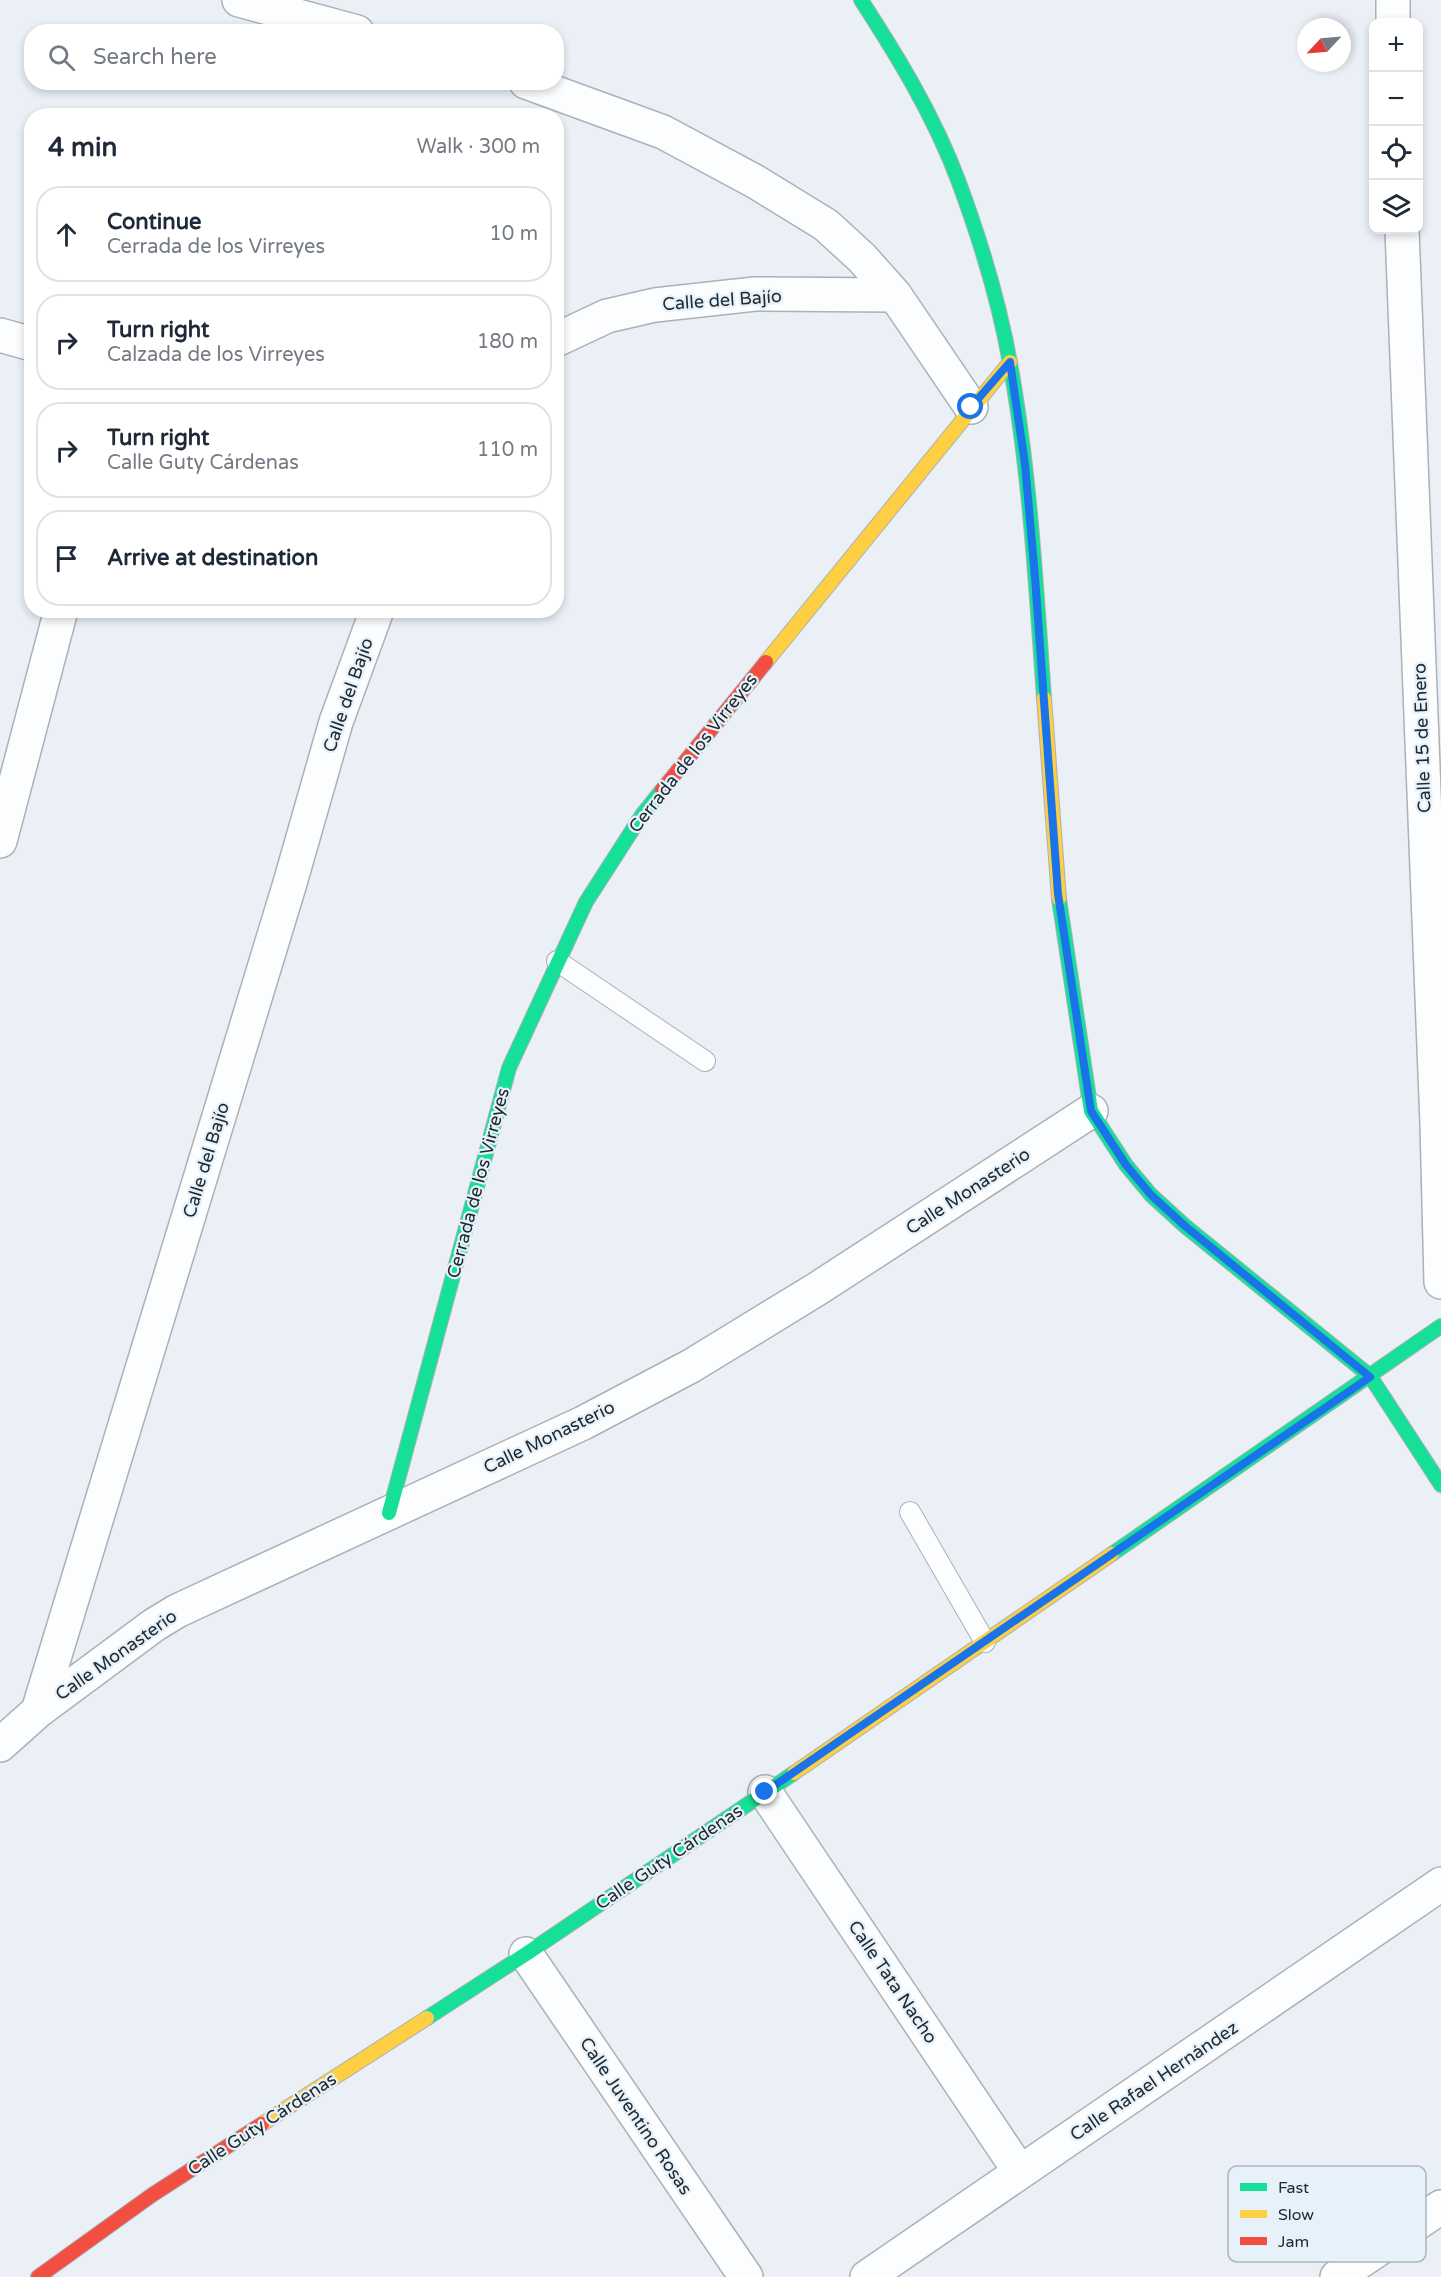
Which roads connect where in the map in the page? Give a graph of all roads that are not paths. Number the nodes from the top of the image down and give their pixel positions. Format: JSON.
{"nodes":[{"id":1,"x":239,"y":0,"type":"edge"},
{"id":2,"x":861,"y":0,"type":"edge"},
{"id":3,"x":1393,"y":0,"type":"edge"},
{"id":4,"x":1394,"y":18,"type":"edge"},
{"id":5,"x":328,"y":24,"type":"edge"},
{"id":6,"x":548,"y":90,"type":"edge"},
{"id":7,"x":1402,"y":234,"type":"edge"},
{"id":8,"x":895,"y":295,"type":"junction"},
{"id":9,"x":0,"y":334,"type":"edge"},
{"id":10,"x":564,"y":336,"type":"edge"},
{"id":11,"x":24,"y":342,"type":"edge"},
{"id":12,"x":1010,"y":362,"type":"junction"},
{"id":13,"x":971,"y":407,"type":"junction"},
{"id":14,"x":59,"y":618,"type":"edge"},
{"id":15,"x":374,"y":618,"type":"edge"},
{"id":16,"x":0,"y":842,"type":"edge"},
{"id":17,"x":556,"y":961,"type":"junction"},
{"id":18,"x":705,"y":1060,"type":"dead end"},
{"id":19,"x":1091,"y":1111,"type":"junction"},
{"id":20,"x":1441,"y":1282,"type":"edge"},
{"id":21,"x":1441,"y":1326,"type":"edge"},
{"id":22,"x":1370,"y":1377,"type":"junction"},
{"id":23,"x":1441,"y":1485,"type":"edge"},
{"id":24,"x":910,"y":1512,"type":"dead end"},
{"id":25,"x":389,"y":1513,"type":"junction"},
{"id":26,"x":986,"y":1642,"type":"junction"},
{"id":27,"x":38,"y":1711,"type":"junction"},
{"id":28,"x":0,"y":1745,"type":"edge"},
{"id":29,"x":765,"y":1792,"type":"junction"},
{"id":30,"x":1441,"y":1884,"type":"edge"},
{"id":31,"x":525,"y":1954,"type":"junction"},
{"id":32,"x":1020,"y":2172,"type":"junction"},
{"id":33,"x":1441,"y":2207,"type":"edge"},
{"id":34,"x":1426,"y":2217,"type":"edge"},
{"id":35,"x":1359,"y":2262,"type":"edge"},
{"id":36,"x":38,"y":2277,"type":"edge"},
{"id":37,"x":746,"y":2277,"type":"edge"},
{"id":38,"x":867,"y":2277,"type":"edge"},
{"id":39,"x":1337,"y":2277,"type":"edge"}],
"edges":[{"from":1,"to":5,"type":"street"},
{"from":2,"to":12,"type":"street"},
{"from":3,"to":4,"type":"street"},
{"from":6,"to":8,"type":"street"},
{"from":7,"to":20,"type":"street","name":"Calle 15 de Enero"},
{"from":8,"to":10,"type":"street","name":"Calle del Bajío"},
{"from":8,"to":13,"type":"street"},
{"from":9,"to":11,"type":"street"},
{"from":12,"to":13,"type":"street","name":"Cerrada de los Virreyes"},
{"from":12,"to":19,"type":"street"},
{"from":13,"to":17,"type":"street","name":"Cerrada de los Virreyes"},
{"from":14,"to":16,"type":"street"},
{"from":15,"to":27,"type":"street","name":"Calle del Bajío"},
{"from":17,"to":18,"type":"lane"},
{"from":17,"to":25,"type":"street","name":"Cerrada de los Virreyes"},
{"from":19,"to":22,"type":"street"},
{"from":19,"to":25,"type":"street","name":"Calle Monasterio"},
{"from":21,"to":22,"type":"street","name":"Calle Guty Cárdenas"},
{"from":22,"to":23,"type":"street"},
{"from":22,"to":26,"type":"street","name":"Calle Guty Cárdenas"},
{"from":24,"to":26,"type":"lane"},
{"from":25,"to":27,"type":"street","name":"Calle Monasterio"},
{"from":26,"to":29,"type":"street","name":"Calle Guty Cárdenas"},
{"from":27,"to":28,"type":"street","name":"Calle Monasterio"},
{"from":29,"to":31,"type":"street","name":"Calle Guty Cárdenas"},
{"from":29,"to":32,"type":"street","name":"Calle Tata Nacho"},
{"from":30,"to":32,"type":"street","name":"Calle Rafael Hernández"},
{"from":31,"to":36,"type":"street","name":"Calle Guty Cárdenas"},
{"from":31,"to":37,"type":"street","name":"Calle Juventino Rosas"},
{"from":32,"to":38,"type":"street","name":"Calle Rafael Hernández"},
{"from":33,"to":34,"type":"street"},
{"from":35,"to":39,"type":"street"}]}
